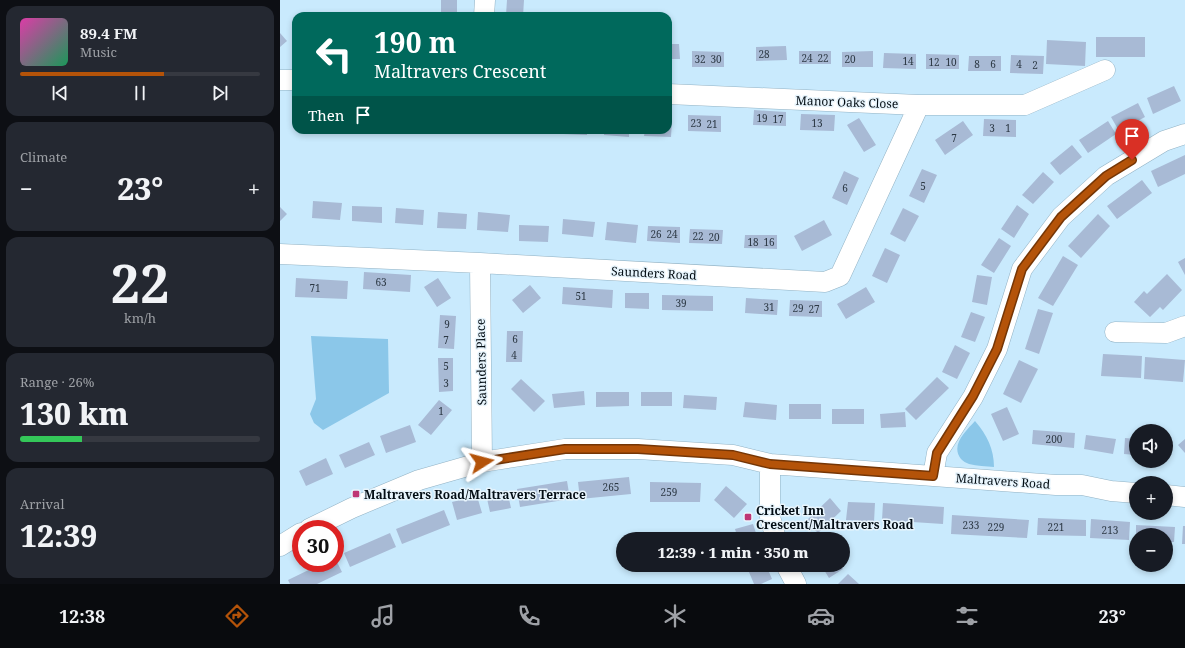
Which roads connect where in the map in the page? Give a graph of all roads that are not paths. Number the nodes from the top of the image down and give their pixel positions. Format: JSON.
{"nodes":[{"id":1,"x":485,"y":0,"type":"edge"},
{"id":2,"x":484,"y":12,"type":"edge"},
{"id":3,"x":1105,"y":70,"type":"dead end"},
{"id":4,"x":280,"y":80,"type":"edge"},
{"id":5,"x":292,"y":80,"type":"edge"},
{"id":6,"x":672,"y":94,"type":"edge"},
{"id":7,"x":919,"y":106,"type":"junction"},
{"id":8,"x":1185,"y":134,"type":"edge"},
{"id":9,"x":280,"y":254,"type":"edge"},
{"id":10,"x":480,"y":263,"type":"junction"},
{"id":11,"x":1185,"y":326,"type":"edge"},
{"id":12,"x":1115,"y":332,"type":"dead end"},
{"id":13,"x":482,"y":462,"type":"junction"},
{"id":14,"x":770,"y":464,"type":"junction"},
{"id":15,"x":933,"y":476,"type":"junction"},
{"id":16,"x":1129,"y":492,"type":"edge"},
{"id":17,"x":1173,"y":496,"type":"edge"},
{"id":18,"x":1185,"y":497,"type":"edge"},
{"id":19,"x":328,"y":520,"type":"edge"},
{"id":20,"x":774,"y":532,"type":"edge"},
{"id":21,"x":790,"y":572,"type":"edge"},
{"id":22,"x":796,"y":584,"type":"edge"}],
"edges":[{"from":1,"to":2,"type":"street"},
{"from":3,"to":7,"type":"street","name":"Manor Oaks Close"},
{"from":4,"to":5,"type":"street"},
{"from":6,"to":7,"type":"street","name":"Manor Oaks Close"},
{"from":7,"to":10,"type":"street","name":"Saunders Road"},
{"from":8,"to":15,"type":"street"},
{"from":9,"to":10,"type":"street","name":"Saunders Road"},
{"from":10,"to":13,"type":"street","name":"Saunders Place"},
{"from":11,"to":12,"type":"street"},
{"from":13,"to":14,"type":"street","name":"Maltravers Road"},
{"from":13,"to":19,"type":"street","name":"Maltravers Road"},
{"from":14,"to":15,"type":"street","name":"Maltravers Road"},
{"from":14,"to":20,"type":"street"},
{"from":15,"to":16,"type":"street","name":"Maltravers Road"},
{"from":17,"to":18,"type":"street"},
{"from":21,"to":22,"type":"street"}]}
